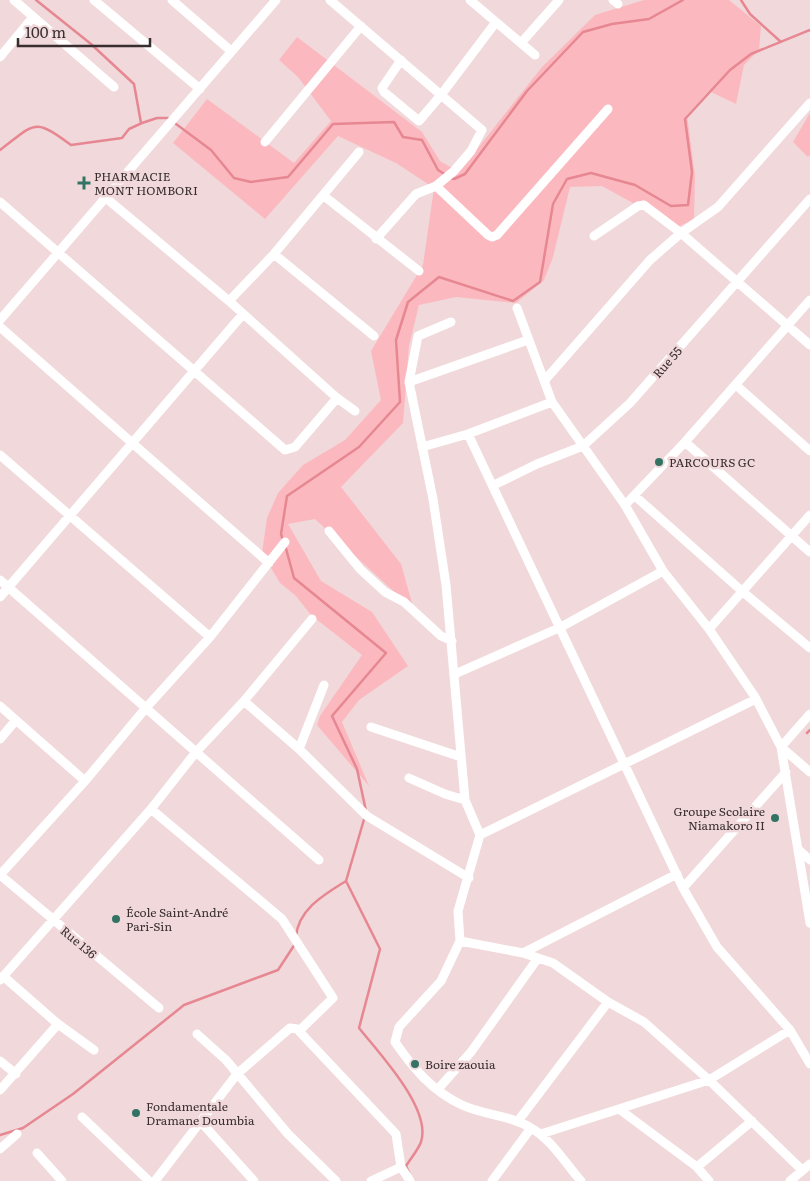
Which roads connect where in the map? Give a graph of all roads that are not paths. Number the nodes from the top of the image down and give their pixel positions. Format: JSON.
{"nodes":[{"id":1,"x":94,"y":0,"type":"edge"},
{"id":2,"x":172,"y":0,"type":"edge"},
{"id":3,"x":276,"y":0,"type":"edge"},
{"id":4,"x":330,"y":0,"type":"edge"},
{"id":5,"x":470,"y":0,"type":"edge"},
{"id":6,"x":559,"y":0,"type":"edge"},
{"id":7,"x":20,"y":2,"type":"edge"},
{"id":8,"x":33,"y":17,"type":"junction"},
{"id":9,"x":496,"y":22,"type":"junction"},
{"id":10,"x":361,"y":26,"type":"junction"},
{"id":11,"x":521,"y":43,"type":"junction"},
{"id":12,"x":231,"y":51,"type":"junction"},
{"id":13,"x":535,"y":55,"type":"dead end"},
{"id":14,"x":0,"y":56,"type":"edge"},
{"id":15,"x":401,"y":60,"type":"junction"},
{"id":16,"x":114,"y":86,"type":"dead end"},
{"id":17,"x":200,"y":89,"type":"junction"},
{"id":18,"x":441,"y":96,"type":"junction"},
{"id":19,"x":810,"y":103,"type":"edge"},
{"id":20,"x":608,"y":109,"type":"dead end"},
{"id":21,"x":265,"y":142,"type":"dead end"},
{"id":22,"x":358,"y":152,"type":"dead end"},
{"id":23,"x":436,"y":186,"type":"junction"},
{"id":24,"x":324,"y":196,"type":"junction"},
{"id":25,"x":106,"y":198,"type":"junction"},
{"id":26,"x":810,"y":199,"type":"edge"},
{"id":27,"x":0,"y":202,"type":"edge"},
{"id":28,"x":681,"y":232,"type":"junction"},
{"id":29,"x":594,"y":236,"type":"dead end"},
{"id":30,"x":376,"y":239,"type":"junction"},
{"id":31,"x":58,"y":253,"type":"junction"},
{"id":32,"x":274,"y":254,"type":"junction"},
{"id":33,"x":419,"y":271,"type":"dead end"},
{"id":34,"x":737,"y":282,"type":"junction"},
{"id":35,"x":810,"y":300,"type":"edge"},
{"id":36,"x":229,"y":301,"type":"junction"},
{"id":37,"x":517,"y":308,"type":"dead end"},
{"id":38,"x":243,"y":314,"type":"junction"},
{"id":39,"x":0,"y":320,"type":"edge"},
{"id":40,"x":451,"y":322,"type":"dead end"},
{"id":41,"x":788,"y":326,"type":"junction"},
{"id":42,"x":0,"y":327,"type":"edge"},
{"id":43,"x":374,"y":336,"type":"dead end"},
{"id":44,"x":528,"y":340,"type":"junction"},
{"id":45,"x":810,"y":345,"type":"edge"},
{"id":46,"x":194,"y":371,"type":"junction"},
{"id":47,"x":545,"y":380,"type":"junction"},
{"id":48,"x":409,"y":382,"type":"junction"},
{"id":49,"x":736,"y":385,"type":"junction"},
{"id":50,"x":337,"y":398,"type":"junction"},
{"id":51,"x":552,"y":402,"type":"junction"},
{"id":52,"x":355,"y":411,"type":"dead end"},
{"id":53,"x":468,"y":434,"type":"junction"},
{"id":54,"x":685,"y":442,"type":"junction"},
{"id":55,"x":133,"y":443,"type":"junction"},
{"id":56,"x":583,"y":446,"type":"junction"},
{"id":57,"x":422,"y":447,"type":"junction"},
{"id":58,"x":810,"y":451,"type":"edge"},
{"id":59,"x":0,"y":455,"type":"edge"},
{"id":60,"x":494,"y":485,"type":"junction"},
{"id":61,"x":635,"y":496,"type":"junction"},
{"id":62,"x":625,"y":505,"type":"junction"},
{"id":63,"x":810,"y":515,"type":"edge"},
{"id":64,"x":70,"y":516,"type":"junction"},
{"id":65,"x":329,"y":531,"type":"dead end"},
{"id":66,"x":792,"y":536,"type":"junction"},
{"id":67,"x":285,"y":542,"type":"dead end"},
{"id":68,"x":810,"y":552,"type":"edge"},
{"id":69,"x":270,"y":562,"type":"junction"},
{"id":70,"x":663,"y":571,"type":"junction"},
{"id":71,"x":0,"y":580,"type":"edge"},
{"id":72,"x":8,"y":587,"type":"junction"},
{"id":73,"x":743,"y":592,"type":"junction"},
{"id":74,"x":0,"y":597,"type":"edge"},
{"id":75,"x":312,"y":619,"type":"dead end"},
{"id":76,"x":561,"y":627,"type":"junction"},
{"id":77,"x":709,"y":629,"type":"junction"},
{"id":78,"x":210,"y":637,"type":"junction"},
{"id":79,"x":452,"y":641,"type":"junction"},
{"id":80,"x":810,"y":648,"type":"edge"},
{"id":81,"x":455,"y":674,"type":"junction"},
{"id":82,"x":324,"y":685,"type":"dead end"},
{"id":83,"x":756,"y":699,"type":"junction"},
{"id":84,"x":244,"y":701,"type":"junction"},
{"id":85,"x":0,"y":706,"type":"edge"},
{"id":86,"x":145,"y":709,"type":"junction"},
{"id":87,"x":810,"y":714,"type":"edge"},
{"id":88,"x":16,"y":720,"type":"junction"},
{"id":89,"x":371,"y":727,"type":"dead end"},
{"id":90,"x":0,"y":739,"type":"edge"},
{"id":91,"x":781,"y":747,"type":"junction"},
{"id":92,"x":299,"y":749,"type":"junction"},
{"id":93,"x":196,"y":752,"type":"junction"},
{"id":94,"x":461,"y":757,"type":"junction"},
{"id":95,"x":625,"y":764,"type":"junction"},
{"id":96,"x":786,"y":772,"type":"junction"},
{"id":97,"x":810,"y":772,"type":"edge"},
{"id":98,"x":409,"y":778,"type":"dead end"},
{"id":99,"x":86,"y":781,"type":"junction"},
{"id":100,"x":466,"y":800,"type":"junction"},
{"id":101,"x":151,"y":809,"type":"junction"},
{"id":102,"x":480,"y":835,"type":"junction"},
{"id":103,"x":799,"y":850,"type":"junction"},
{"id":104,"x":319,"y":860,"type":"dead end"},
{"id":105,"x":810,"y":860,"type":"edge"},
{"id":106,"x":677,"y":874,"type":"junction"},
{"id":107,"x":0,"y":875,"type":"edge"},
{"id":108,"x":469,"y":878,"type":"junction"},
{"id":109,"x":683,"y":888,"type":"junction"},
{"id":110,"x":52,"y":920,"type":"junction"},
{"id":111,"x":810,"y":923,"type":"edge"},
{"id":112,"x":460,"y":940,"type":"junction"},
{"id":113,"x":523,"y":953,"type":"junction"},
{"id":114,"x":538,"y":958,"type":"junction"},
{"id":115,"x":2,"y":978,"type":"edge"},
{"id":116,"x":608,"y":1002,"type":"junction"},
{"id":117,"x":159,"y":1008,"type":"dead end"},
{"id":118,"x":58,"y":1024,"type":"junction"},
{"id":119,"x":790,"y":1030,"type":"junction"},
{"id":120,"x":299,"y":1031,"type":"junction"},
{"id":121,"x":197,"y":1034,"type":"dead end"},
{"id":122,"x":94,"y":1050,"type":"dead end"},
{"id":123,"x":0,"y":1061,"type":"edge"},
{"id":124,"x":810,"y":1064,"type":"edge"},
{"id":125,"x":16,"y":1074,"type":"junction"},
{"id":126,"x":236,"y":1074,"type":"junction"},
{"id":127,"x":709,"y":1080,"type":"junction"},
{"id":128,"x":438,"y":1089,"type":"junction"},
{"id":129,"x":0,"y":1090,"type":"edge"},
{"id":130,"x":619,"y":1109,"type":"junction"},
{"id":131,"x":82,"y":1116,"type":"dead end"},
{"id":132,"x":518,"y":1121,"type":"junction"},
{"id":133,"x":752,"y":1121,"type":"junction"},
{"id":134,"x":201,"y":1122,"type":"junction"},
{"id":135,"x":531,"y":1128,"type":"junction"},
{"id":136,"x":17,"y":1134,"type":"dead end"},
{"id":137,"x":541,"y":1134,"type":"junction"},
{"id":138,"x":0,"y":1149,"type":"edge"},
{"id":139,"x":37,"y":1152,"type":"dead end"},
{"id":140,"x":810,"y":1164,"type":"edge"},
{"id":141,"x":401,"y":1167,"type":"junction"},
{"id":142,"x":696,"y":1167,"type":"junction"},
{"id":143,"x":802,"y":1170,"type":"junction"},
{"id":144,"x":62,"y":1181,"type":"edge"},
{"id":145,"x":149,"y":1181,"type":"edge"},
{"id":146,"x":155,"y":1181,"type":"edge"},
{"id":147,"x":254,"y":1181,"type":"edge"},
{"id":148,"x":336,"y":1181,"type":"edge"},
{"id":149,"x":371,"y":1181,"type":"edge"},
{"id":150,"x":410,"y":1181,"type":"edge"},
{"id":151,"x":492,"y":1181,"type":"edge"},
{"id":152,"x":580,"y":1181,"type":"edge"},
{"id":153,"x":709,"y":1181,"type":"edge"},
{"id":154,"x":790,"y":1181,"type":"edge"}],
"edges":[{"from":1,"to":17,"type":"street"},
{"from":2,"to":12,"type":"street"},
{"from":3,"to":12,"type":"street"},
{"from":4,"to":10,"type":"street"},
{"from":5,"to":9,"type":"street"},
{"from":6,"to":11,"type":"street"},
{"from":7,"to":8,"type":"street"},
{"from":8,"to":14,"type":"street"},
{"from":8,"to":16,"type":"street"},
{"from":9,"to":11,"type":"street"},
{"from":9,"to":18,"type":"street"},
{"from":10,"to":15,"type":"street"},
{"from":10,"to":21,"type":"street"},
{"from":11,"to":13,"type":"street"},
{"from":12,"to":17,"type":"street"},
{"from":15,"to":18,"type":"street"},
{"from":15,"to":18,"type":"street"},
{"from":17,"to":25,"type":"street"},
{"from":18,"to":23,"type":"street"},
{"from":19,"to":28,"type":"street"},
{"from":20,"to":23,"type":"street"},
{"from":22,"to":24,"type":"street"},
{"from":23,"to":30,"type":"street"},
{"from":24,"to":30,"type":"street"},
{"from":24,"to":32,"type":"street"},
{"from":25,"to":31,"type":"street"},
{"from":25,"to":36,"type":"street"},
{"from":26,"to":34,"type":"street","name":"Rue 55"},
{"from":27,"to":31,"type":"street"},
{"from":28,"to":29,"type":"street"},
{"from":28,"to":34,"type":"street"},
{"from":28,"to":47,"type":"street"},
{"from":30,"to":33,"type":"street"},
{"from":31,"to":39,"type":"street"},
{"from":31,"to":46,"type":"street"},
{"from":32,"to":36,"type":"street"},
{"from":32,"to":43,"type":"street"},
{"from":34,"to":41,"type":"street"},
{"from":34,"to":56,"type":"street","name":"Rue 55"},
{"from":35,"to":41,"type":"street"},
{"from":36,"to":38,"type":"street"},
{"from":37,"to":44,"type":"street"},
{"from":38,"to":46,"type":"street"},
{"from":38,"to":50,"type":"street"},
{"from":40,"to":48,"type":"street"},
{"from":41,"to":45,"type":"street"},
{"from":41,"to":49,"type":"street"},
{"from":42,"to":55,"type":"street"},
{"from":44,"to":47,"type":"street"},
{"from":44,"to":48,"type":"street"},
{"from":46,"to":50,"type":"street"},
{"from":46,"to":55,"type":"street"},
{"from":47,"to":51,"type":"street"},
{"from":48,"to":57,"type":"street"},
{"from":49,"to":54,"type":"street"},
{"from":49,"to":58,"type":"street"},
{"from":50,"to":52,"type":"street"},
{"from":51,"to":53,"type":"street"},
{"from":51,"to":56,"type":"street"},
{"from":53,"to":57,"type":"street"},
{"from":53,"to":60,"type":"street"},
{"from":54,"to":61,"type":"street"},
{"from":54,"to":66,"type":"street"},
{"from":55,"to":64,"type":"street"},
{"from":55,"to":69,"type":"street"},
{"from":56,"to":60,"type":"street","name":"Rue 55"},
{"from":56,"to":62,"type":"street"},
{"from":57,"to":79,"type":"street"},
{"from":59,"to":64,"type":"street"},
{"from":60,"to":76,"type":"street"},
{"from":61,"to":62,"type":"street"},
{"from":61,"to":73,"type":"street"},
{"from":62,"to":70,"type":"street"},
{"from":63,"to":66,"type":"street"},
{"from":64,"to":72,"type":"street"},
{"from":64,"to":78,"type":"street"},
{"from":65,"to":79,"type":"street"},
{"from":66,"to":68,"type":"street"},
{"from":66,"to":73,"type":"street"},
{"from":67,"to":69,"type":"street"},
{"from":69,"to":78,"type":"street"},
{"from":70,"to":76,"type":"street"},
{"from":70,"to":77,"type":"street"},
{"from":71,"to":72,"type":"street"},
{"from":72,"to":74,"type":"street"},
{"from":72,"to":86,"type":"street"},
{"from":73,"to":77,"type":"street"},
{"from":73,"to":80,"type":"street"},
{"from":75,"to":84,"type":"street"},
{"from":76,"to":81,"type":"street"},
{"from":76,"to":95,"type":"street"},
{"from":77,"to":83,"type":"street"},
{"from":78,"to":86,"type":"street"},
{"from":79,"to":81,"type":"street"},
{"from":81,"to":94,"type":"street"},
{"from":82,"to":92,"type":"street"},
{"from":83,"to":91,"type":"street"},
{"from":83,"to":95,"type":"street"},
{"from":84,"to":92,"type":"street"},
{"from":84,"to":93,"type":"street"},
{"from":85,"to":88,"type":"street"},
{"from":86,"to":93,"type":"street"},
{"from":86,"to":99,"type":"street"},
{"from":87,"to":91,"type":"street"},
{"from":88,"to":90,"type":"street"},
{"from":88,"to":99,"type":"street"},
{"from":89,"to":94,"type":"street"},
{"from":91,"to":96,"type":"street"},
{"from":91,"to":97,"type":"street"},
{"from":92,"to":108,"type":"street"},
{"from":93,"to":101,"type":"street"},
{"from":93,"to":104,"type":"street"},
{"from":94,"to":100,"type":"street"},
{"from":95,"to":102,"type":"street"},
{"from":95,"to":106,"type":"street"},
{"from":96,"to":103,"type":"street"},
{"from":96,"to":109,"type":"street"},
{"from":98,"to":100,"type":"street"},
{"from":99,"to":107,"type":"street"},
{"from":100,"to":102,"type":"street"},
{"from":101,"to":110,"type":"street"},
{"from":101,"to":120,"type":"street"},
{"from":102,"to":108,"type":"street"},
{"from":103,"to":105,"type":"street"},
{"from":103,"to":111,"type":"street"},
{"from":106,"to":109,"type":"street"},
{"from":106,"to":113,"type":"street"},
{"from":107,"to":110,"type":"street","name":"Rue 136"},
{"from":108,"to":112,"type":"street"},
{"from":109,"to":119,"type":"street"},
{"from":110,"to":115,"type":"street"},
{"from":110,"to":117,"type":"street","name":"Rue 136"},
{"from":112,"to":113,"type":"street"},
{"from":112,"to":128,"type":"street"},
{"from":113,"to":114,"type":"street"},
{"from":114,"to":116,"type":"street"},
{"from":114,"to":128,"type":"street"},
{"from":115,"to":118,"type":"street"},
{"from":116,"to":127,"type":"street"},
{"from":116,"to":132,"type":"street"},
{"from":118,"to":122,"type":"street"},
{"from":118,"to":125,"type":"street"},
{"from":119,"to":124,"type":"street"},
{"from":119,"to":127,"type":"street"},
{"from":120,"to":126,"type":"street"},
{"from":120,"to":141,"type":"street"},
{"from":121,"to":126,"type":"street"},
{"from":123,"to":125,"type":"street"},
{"from":125,"to":129,"type":"street"},
{"from":126,"to":134,"type":"street"},
{"from":126,"to":148,"type":"street"},
{"from":127,"to":130,"type":"street"},
{"from":127,"to":133,"type":"street"},
{"from":128,"to":132,"type":"street"},
{"from":130,"to":137,"type":"street"},
{"from":130,"to":142,"type":"street"},
{"from":131,"to":145,"type":"street"},
{"from":132,"to":135,"type":"street"},
{"from":133,"to":142,"type":"street"},
{"from":133,"to":143,"type":"street"},
{"from":134,"to":146,"type":"street"},
{"from":134,"to":147,"type":"street"},
{"from":135,"to":137,"type":"street"},
{"from":135,"to":151,"type":"street"},
{"from":136,"to":138,"type":"street"},
{"from":137,"to":152,"type":"street"},
{"from":139,"to":144,"type":"street"},
{"from":140,"to":143,"type":"street"},
{"from":141,"to":149,"type":"street"},
{"from":141,"to":150,"type":"street"},
{"from":142,"to":153,"type":"street"},
{"from":143,"to":154,"type":"street"}]}
